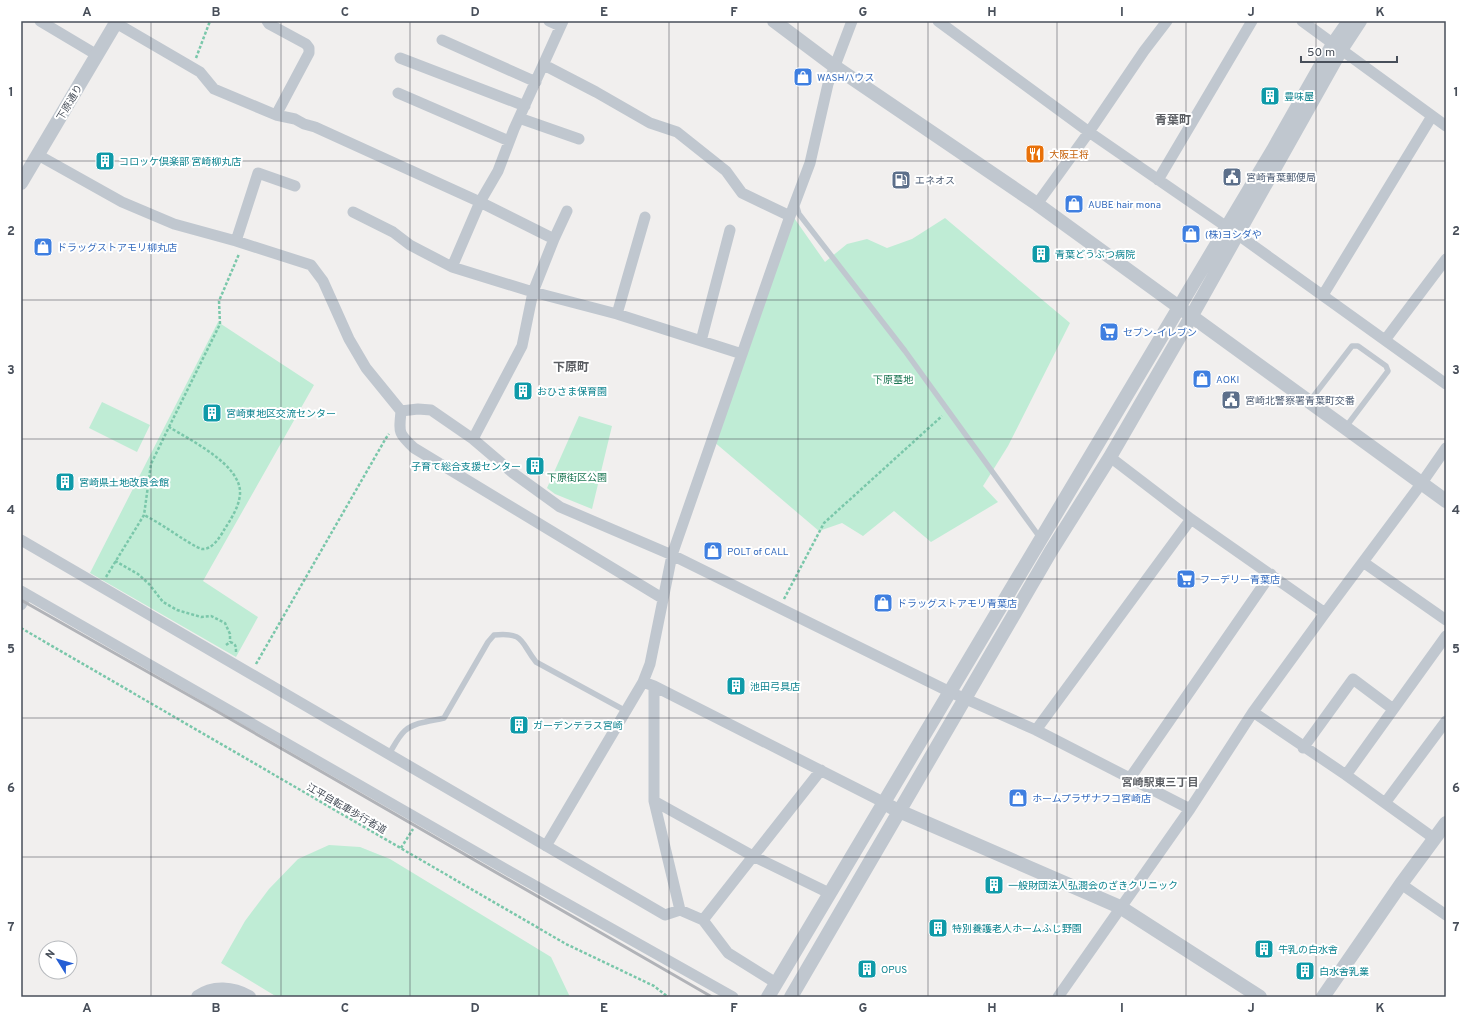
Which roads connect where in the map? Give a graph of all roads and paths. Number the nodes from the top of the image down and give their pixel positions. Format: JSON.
{"nodes":[{"id":1,"x":40,"y":21,"type":"edge"},
{"id":2,"x":210,"y":21,"type":"edge"},
{"id":3,"x":267,"y":21,"type":"edge"},
{"id":4,"x":550,"y":21,"type":"edge"},
{"id":5,"x":774,"y":21,"type":"edge"},
{"id":6,"x":852,"y":21,"type":"edge"},
{"id":7,"x":938,"y":21,"type":"edge"},
{"id":8,"x":1167,"y":21,"type":"edge"},
{"id":9,"x":1252,"y":21,"type":"edge"},
{"id":10,"x":1302,"y":21,"type":"edge"},
{"id":11,"x":1349,"y":21,"type":"edge"},
{"id":12,"x":1360,"y":21,"type":"edge"},
{"id":13,"x":117,"y":22,"type":"edge"},
{"id":14,"x":562,"y":24,"type":"edge"},
{"id":15,"x":442,"y":40,"type":"dead end"},
{"id":16,"x":1337,"y":47,"type":"junction"},
{"id":17,"x":97,"y":55,"type":"junction"},
{"id":18,"x":400,"y":58,"type":"dead end"},
{"id":19,"x":544,"y":65,"type":"junction"},
{"id":20,"x":834,"y":66,"type":"junction"},
{"id":21,"x":194,"y":68,"type":"junction"},
{"id":22,"x":536,"y":82,"type":"junction"},
{"id":23,"x":398,"y":93,"type":"dead end"},
{"id":24,"x":525,"y":106,"type":"junction"},
{"id":25,"x":276,"y":115,"type":"junction"},
{"id":26,"x":1432,"y":116,"type":"junction"},
{"id":27,"x":520,"y":118,"type":"junction"},
{"id":28,"x":1446,"y":126,"type":"edge"},
{"id":29,"x":1089,"y":132,"type":"junction"},
{"id":30,"x":579,"y":139,"type":"dead end"},
{"id":31,"x":510,"y":141,"type":"junction"},
{"id":32,"x":38,"y":155,"type":"junction"},
{"id":33,"x":1158,"y":180,"type":"junction"},
{"id":34,"x":21,"y":183,"type":"edge"},
{"id":35,"x":295,"y":186,"type":"dead end"},
{"id":36,"x":480,"y":202,"type":"junction"},
{"id":37,"x":795,"y":202,"type":"junction"},
{"id":38,"x":1037,"y":204,"type":"junction"},
{"id":39,"x":567,"y":211,"type":"dead end"},
{"id":40,"x":353,"y":212,"type":"dead end"},
{"id":41,"x":790,"y":216,"type":"junction"},
{"id":42,"x":645,"y":217,"type":"dead end"},
{"id":43,"x":730,"y":230,"type":"dead end"},
{"id":44,"x":1232,"y":230,"type":"junction"},
{"id":45,"x":554,"y":239,"type":"junction"},
{"id":46,"x":240,"y":242,"type":"junction"},
{"id":47,"x":1446,"y":259,"type":"edge"},
{"id":48,"x":452,"y":267,"type":"junction"},
{"id":49,"x":532,"y":292,"type":"junction"},
{"id":50,"x":1323,"y":295,"type":"junction"},
{"id":51,"x":1179,"y":308,"type":"junction"},
{"id":52,"x":617,"y":314,"type":"junction"},
{"id":53,"x":1191,"y":317,"type":"junction"},
{"id":54,"x":1385,"y":340,"type":"junction"},
{"id":55,"x":701,"y":341,"type":"junction"},
{"id":56,"x":742,"y":354,"type":"junction"},
{"id":57,"x":1446,"y":384,"type":"edge"},
{"id":58,"x":1309,"y":402,"type":"junction"},
{"id":59,"x":401,"y":411,"type":"junction"},
{"id":60,"x":947,"y":411,"type":"junction"},
{"id":61,"x":400,"y":425,"type":"junction"},
{"id":62,"x":169,"y":427,"type":"junction"},
{"id":63,"x":1344,"y":428,"type":"junction"},
{"id":64,"x":473,"y":439,"type":"junction"},
{"id":65,"x":1446,"y":448,"type":"edge"},
{"id":66,"x":1110,"y":457,"type":"junction"},
{"id":67,"x":1421,"y":484,"type":"junction"},
{"id":68,"x":1446,"y":501,"type":"edge"},
{"id":69,"x":144,"y":515,"type":"junction"},
{"id":70,"x":1191,"y":519,"type":"junction"},
{"id":71,"x":1041,"y":539,"type":"junction"},
{"id":72,"x":21,"y":540,"type":"edge"},
{"id":73,"x":672,"y":555,"type":"junction"},
{"id":74,"x":115,"y":561,"type":"dead end"},
{"id":75,"x":1363,"y":562,"type":"junction"},
{"id":76,"x":1271,"y":574,"type":"junction"},
{"id":77,"x":104,"y":581,"type":"dead end"},
{"id":78,"x":24,"y":593,"type":"edge"},
{"id":79,"x":662,"y":598,"type":"junction"},
{"id":80,"x":21,"y":605,"type":"edge"},
{"id":81,"x":779,"y":608,"type":"junction"},
{"id":82,"x":1325,"y":613,"type":"junction"},
{"id":83,"x":1446,"y":620,"type":"edge"},
{"id":84,"x":21,"y":628,"type":"edge"},
{"id":85,"x":1446,"y":636,"type":"edge"},
{"id":86,"x":230,"y":642,"type":"junction"},
{"id":87,"x":224,"y":650,"type":"dead end"},
{"id":88,"x":234,"y":656,"type":"dead end"},
{"id":89,"x":251,"y":673,"type":"junction"},
{"id":90,"x":648,"y":684,"type":"junction"},
{"id":91,"x":950,"y":692,"type":"junction"},
{"id":92,"x":965,"y":698,"type":"junction"},
{"id":93,"x":1393,"y":709,"type":"junction"},
{"id":94,"x":626,"y":711,"type":"junction"},
{"id":95,"x":1253,"y":712,"type":"junction"},
{"id":96,"x":1446,"y":721,"type":"edge"},
{"id":97,"x":1036,"y":730,"type":"junction"},
{"id":98,"x":1303,"y":748,"type":"junction"},
{"id":99,"x":389,"y":754,"type":"junction"},
{"id":100,"x":821,"y":770,"type":"junction"},
{"id":101,"x":1346,"y":775,"type":"junction"},
{"id":102,"x":1130,"y":778,"type":"junction"},
{"id":103,"x":654,"y":801,"type":"junction"},
{"id":104,"x":883,"y":802,"type":"junction"},
{"id":105,"x":1385,"y":803,"type":"junction"},
{"id":106,"x":1190,"y":809,"type":"junction"},
{"id":107,"x":899,"y":812,"type":"junction"},
{"id":108,"x":419,"y":819,"type":"junction"},
{"id":109,"x":1446,"y":823,"type":"edge"},
{"id":110,"x":1435,"y":839,"type":"junction"},
{"id":111,"x":546,"y":846,"type":"junction"},
{"id":112,"x":401,"y":848,"type":"junction"},
{"id":113,"x":753,"y":856,"type":"junction"},
{"id":114,"x":1401,"y":884,"type":"junction"},
{"id":115,"x":829,"y":893,"type":"junction"},
{"id":116,"x":1120,"y":907,"type":"junction"},
{"id":117,"x":680,"y":910,"type":"junction"},
{"id":118,"x":1446,"y":915,"type":"edge"},
{"id":119,"x":702,"y":920,"type":"junction"},
{"id":120,"x":776,"y":983,"type":"junction"},
{"id":121,"x":198,"y":997,"type":"edge"},
{"id":122,"x":250,"y":997,"type":"edge"},
{"id":123,"x":668,"y":997,"type":"edge"},
{"id":124,"x":733,"y":997,"type":"edge"},
{"id":125,"x":768,"y":997,"type":"edge"},
{"id":126,"x":792,"y":997,"type":"edge"},
{"id":127,"x":1058,"y":997,"type":"edge"},
{"id":128,"x":1260,"y":997,"type":"edge"},
{"id":129,"x":1323,"y":997,"type":"edge"}],
"edges":[{"from":1,"to":17,"type":"street"},
{"from":2,"to":21,"type":"path"},
{"from":3,"to":25,"type":"street"},
{"from":4,"to":14,"type":"street"},
{"from":5,"to":20,"type":"street"},
{"from":6,"to":20,"type":"street"},
{"from":7,"to":29,"type":"street"},
{"from":8,"to":29,"type":"street"},
{"from":9,"to":33,"type":"street"},
{"from":10,"to":16,"type":"street"},
{"from":11,"to":16,"type":"street"},
{"from":12,"to":16,"type":"street"},
{"from":13,"to":17,"type":"street","name":"下原通り"},
{"from":13,"to":21,"type":"street"},
{"from":14,"to":19,"type":"street"},
{"from":15,"to":22,"type":"street"},
{"from":16,"to":26,"type":"street"},
{"from":16,"to":44,"type":"street"},
{"from":17,"to":32,"type":"street","name":"下原通り"},
{"from":18,"to":24,"type":"street"},
{"from":19,"to":22,"type":"street"},
{"from":19,"to":41,"type":"street"},
{"from":20,"to":37,"type":"street"},
{"from":20,"to":38,"type":"street"},
{"from":21,"to":25,"type":"street"},
{"from":22,"to":24,"type":"street"},
{"from":23,"to":31,"type":"street"},
{"from":24,"to":27,"type":"street"},
{"from":25,"to":36,"type":"street"},
{"from":26,"to":28,"type":"street"},
{"from":26,"to":50,"type":"street"},
{"from":27,"to":30,"type":"street"},
{"from":27,"to":31,"type":"street"},
{"from":29,"to":33,"type":"street"},
{"from":29,"to":38,"type":"street"},
{"from":31,"to":36,"type":"street"},
{"from":32,"to":34,"type":"street","name":"下原通り"},
{"from":32,"to":46,"type":"street"},
{"from":33,"to":44,"type":"street"},
{"from":35,"to":46,"type":"street"},
{"from":36,"to":45,"type":"street"},
{"from":36,"to":48,"type":"street"},
{"from":37,"to":41,"type":"street"},
{"from":37,"to":60,"type":"lane"},
{"from":38,"to":51,"type":"street"},
{"from":39,"to":45,"type":"street"},
{"from":40,"to":48,"type":"street"},
{"from":41,"to":56,"type":"street"},
{"from":42,"to":52,"type":"street"},
{"from":43,"to":55,"type":"street"},
{"from":44,"to":50,"type":"street"},
{"from":44,"to":51,"type":"street"},
{"from":44,"to":53,"type":"street"},
{"from":45,"to":49,"type":"street"},
{"from":46,"to":59,"type":"street"},
{"from":46,"to":62,"type":"path"},
{"from":47,"to":54,"type":"street"},
{"from":48,"to":49,"type":"street"},
{"from":49,"to":52,"type":"street"},
{"from":49,"to":64,"type":"street"},
{"from":50,"to":54,"type":"street"},
{"from":51,"to":53,"type":"street"},
{"from":51,"to":71,"type":"street"},
{"from":52,"to":55,"type":"street"},
{"from":53,"to":58,"type":"street"},
{"from":53,"to":66,"type":"street"},
{"from":54,"to":57,"type":"street"},
{"from":55,"to":56,"type":"street"},
{"from":56,"to":73,"type":"street"},
{"from":58,"to":63,"type":"street"},
{"from":58,"to":63,"type":"lane"},
{"from":59,"to":61,"type":"street"},
{"from":59,"to":64,"type":"street"},
{"from":60,"to":71,"type":"lane"},
{"from":60,"to":81,"type":"path"},
{"from":61,"to":79,"type":"street"},
{"from":61,"to":89,"type":"path"},
{"from":62,"to":69,"type":"path"},
{"from":62,"to":69,"type":"path"},
{"from":63,"to":67,"type":"street"},
{"from":64,"to":73,"type":"street"},
{"from":65,"to":67,"type":"street"},
{"from":66,"to":70,"type":"street"},
{"from":66,"to":92,"type":"street"},
{"from":67,"to":68,"type":"street"},
{"from":67,"to":75,"type":"street"},
{"from":69,"to":77,"type":"path"},
{"from":70,"to":76,"type":"street"},
{"from":70,"to":97,"type":"street"},
{"from":71,"to":91,"type":"street"},
{"from":72,"to":89,"type":"street"},
{"from":73,"to":79,"type":"street"},
{"from":73,"to":81,"type":"street"},
{"from":74,"to":86,"type":"path"},
{"from":75,"to":82,"type":"street"},
{"from":75,"to":83,"type":"street"},
{"from":76,"to":82,"type":"street"},
{"from":76,"to":102,"type":"street"},
{"from":78,"to":80,"type":"street"},
{"from":78,"to":108,"type":"street"},
{"from":79,"to":90,"type":"street"},
{"from":81,"to":91,"type":"street"},
{"from":82,"to":95,"type":"street"},
{"from":84,"to":112,"type":"path","name":"江平自転車歩行者道"},
{"from":85,"to":93,"type":"street"},
{"from":86,"to":87,"type":"path"},
{"from":86,"to":88,"type":"path"},
{"from":89,"to":99,"type":"street"},
{"from":90,"to":94,"type":"street"},
{"from":90,"to":100,"type":"street"},
{"from":90,"to":103,"type":"street"},
{"from":91,"to":92,"type":"street"},
{"from":91,"to":104,"type":"street"},
{"from":92,"to":97,"type":"street"},
{"from":92,"to":107,"type":"street"},
{"from":93,"to":98,"type":"street"},
{"from":93,"to":101,"type":"street"},
{"from":94,"to":99,"type":"lane"},
{"from":94,"to":111,"type":"street"},
{"from":95,"to":98,"type":"street"},
{"from":95,"to":106,"type":"street"},
{"from":96,"to":105,"type":"street"},
{"from":97,"to":102,"type":"street"},
{"from":98,"to":101,"type":"street"},
{"from":99,"to":111,"type":"street"},
{"from":100,"to":104,"type":"street"},
{"from":100,"to":113,"type":"street"},
{"from":101,"to":105,"type":"street"},
{"from":102,"to":106,"type":"street"},
{"from":103,"to":113,"type":"street"},
{"from":103,"to":117,"type":"street"},
{"from":104,"to":107,"type":"street"},
{"from":104,"to":115,"type":"street"},
{"from":105,"to":110,"type":"street"},
{"from":106,"to":116,"type":"street"},
{"from":107,"to":116,"type":"street"},
{"from":107,"to":126,"type":"street"},
{"from":108,"to":112,"type":"path"},
{"from":108,"to":124,"type":"street"},
{"from":109,"to":110,"type":"street"},
{"from":110,"to":114,"type":"street"},
{"from":111,"to":117,"type":"street"},
{"from":112,"to":123,"type":"path","name":"江平自転車歩行者道"},
{"from":113,"to":115,"type":"street"},
{"from":113,"to":119,"type":"street"},
{"from":114,"to":118,"type":"street"},
{"from":114,"to":129,"type":"street"},
{"from":115,"to":120,"type":"street"},
{"from":116,"to":127,"type":"street"},
{"from":116,"to":128,"type":"street"},
{"from":117,"to":119,"type":"street"},
{"from":119,"to":120,"type":"street"},
{"from":120,"to":125,"type":"street"},
{"from":121,"to":122,"type":"street"}]}
